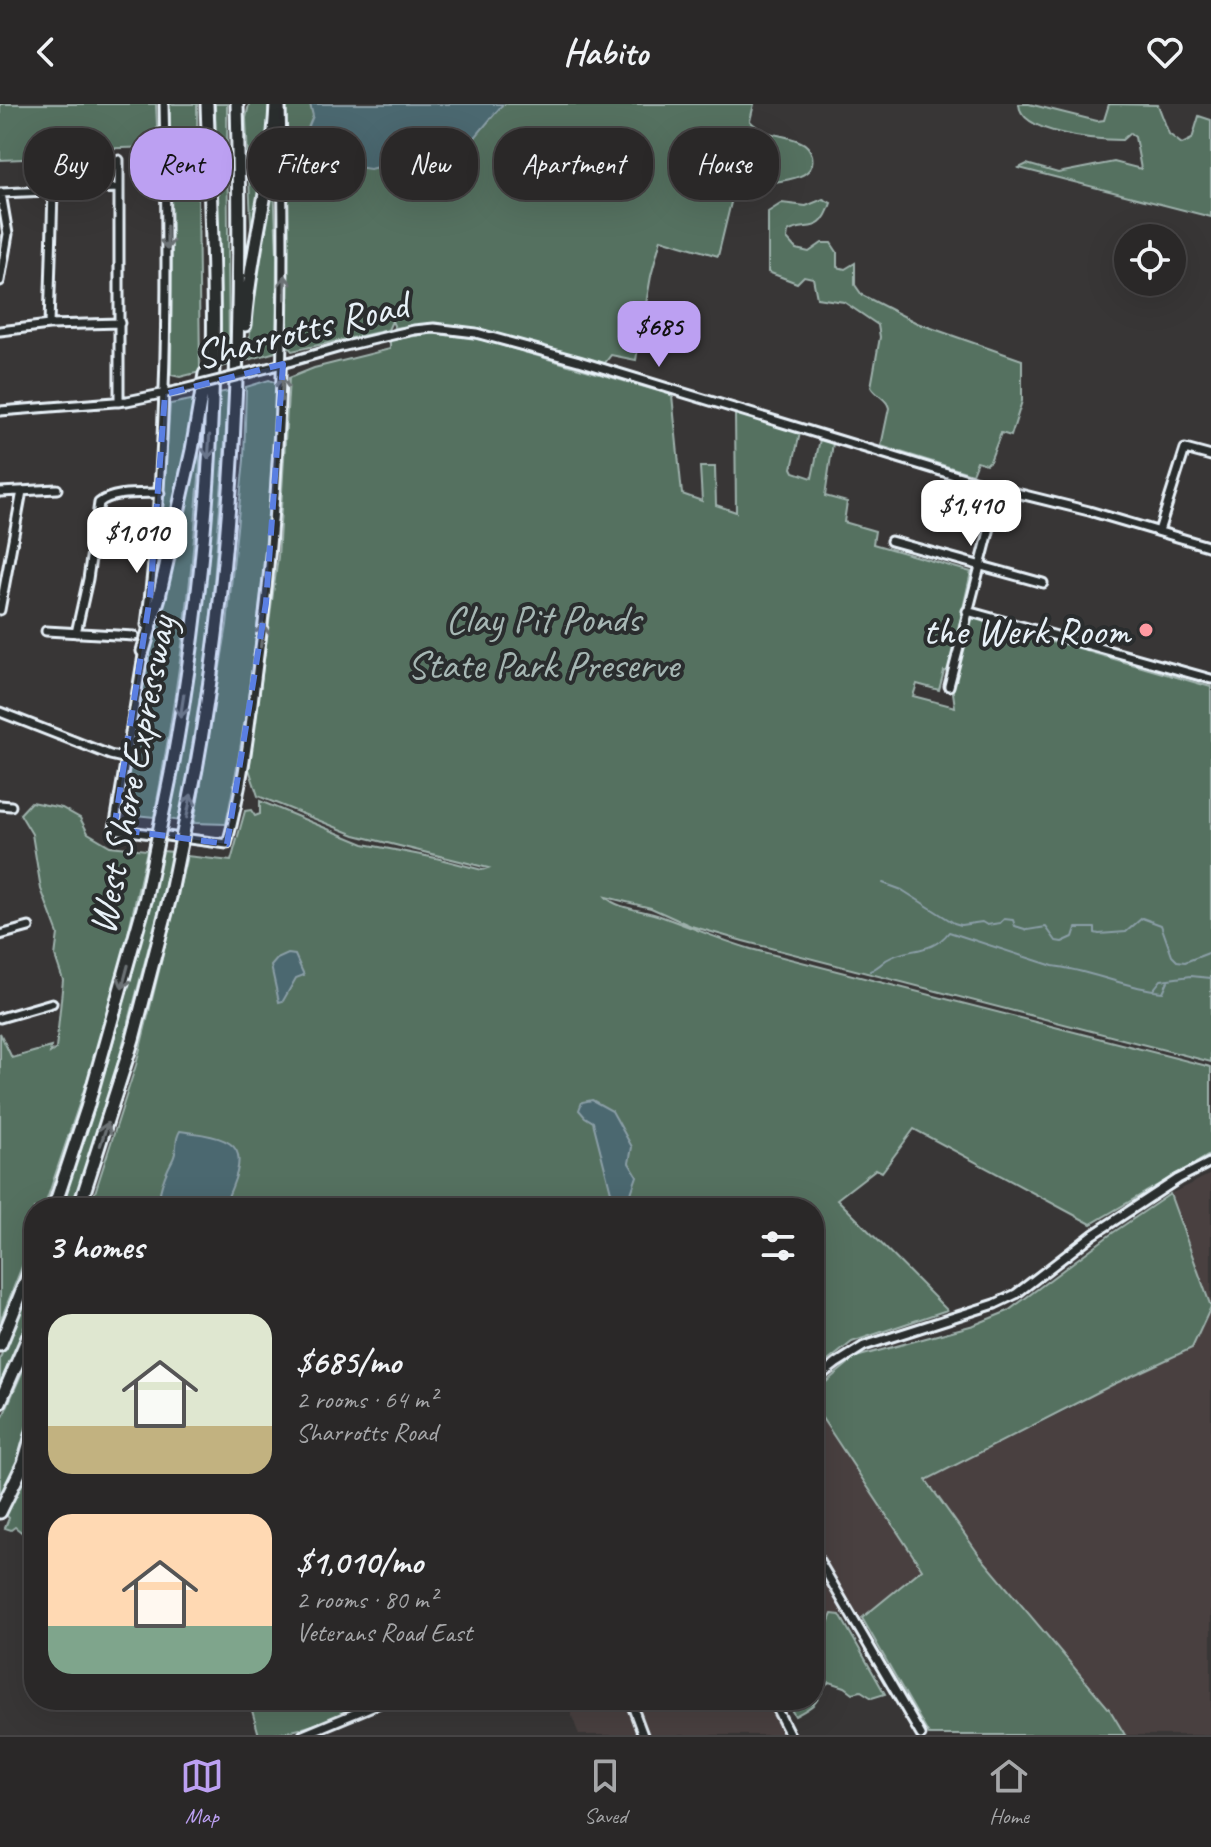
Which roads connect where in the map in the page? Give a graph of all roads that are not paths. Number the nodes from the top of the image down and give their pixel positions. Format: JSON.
{"nodes":[{"id":1,"x":164,"y":104,"type":"edge"},
{"id":2,"x":207,"y":104,"type":"edge"},
{"id":3,"x":237,"y":104,"type":"edge"},
{"id":4,"x":278,"y":104,"type":"edge"},
{"id":5,"x":119,"y":160,"type":"dead end"},
{"id":6,"x":114,"y":188,"type":"edge"},
{"id":7,"x":119,"y":188,"type":"junction"},
{"id":8,"x":24,"y":192,"type":"edge"},
{"id":9,"x":1,"y":193,"type":"edge"},
{"id":10,"x":53,"y":200,"type":"edge"},
{"id":11,"x":0,"y":281,"type":"edge"},
{"id":12,"x":212,"y":285,"type":"junction"},
{"id":13,"x":120,"y":323,"type":"junction"},
{"id":14,"x":49,"y":325,"type":"junction"},
{"id":15,"x":0,"y":331,"type":"edge"},
{"id":16,"x":283,"y":364,"type":"junction"},
{"id":17,"x":165,"y":394,"type":"junction"},
{"id":18,"x":119,"y":402,"type":"junction"},
{"id":19,"x":0,"y":411,"type":"edge"},
{"id":20,"x":1211,"y":456,"type":"edge"},
{"id":21,"x":232,"y":460,"type":"junction"},
{"id":22,"x":57,"y":489,"type":"dead end"},
{"id":23,"x":1000,"y":489,"type":"junction"},
{"id":24,"x":22,"y":491,"type":"junction"},
{"id":25,"x":0,"y":492,"type":"edge"},
{"id":26,"x":160,"y":493,"type":"junction"},
{"id":27,"x":1159,"y":531,"type":"junction"},
{"id":28,"x":891,"y":541,"type":"dead end"},
{"id":29,"x":1211,"y":547,"type":"edge"},
{"id":30,"x":4,"y":563,"type":"edge"},
{"id":31,"x":979,"y":566,"type":"junction"},
{"id":32,"x":1043,"y":583,"type":"dead end"},
{"id":33,"x":0,"y":610,"type":"edge"},
{"id":34,"x":967,"y":611,"type":"junction"},
{"id":35,"x":46,"y":631,"type":"dead end"},
{"id":36,"x":76,"y":633,"type":"junction"},
{"id":37,"x":134,"y":636,"type":"dead end"},
{"id":38,"x":143,"y":651,"type":"junction"},
{"id":39,"x":1211,"y":679,"type":"edge"},
{"id":40,"x":949,"y":686,"type":"dead end"},
{"id":41,"x":0,"y":712,"type":"edge"},
{"id":42,"x":127,"y":759,"type":"junction"},
{"id":43,"x":0,"y":805,"type":"edge"},
{"id":44,"x":11,"y":806,"type":"dead end"},
{"id":45,"x":29,"y":927,"type":"dead end"},
{"id":46,"x":0,"y":935,"type":"edge"},
{"id":47,"x":52,"y":1003,"type":"dead end"},
{"id":48,"x":0,"y":1018,"type":"edge"},
{"id":49,"x":1211,"y":1162,"type":"edge"},
{"id":50,"x":57,"y":1198,"type":"edge"},
{"id":51,"x":82,"y":1198,"type":"edge"},
{"id":52,"x":24,"y":1286,"type":"edge"},
{"id":53,"x":0,"y":1345,"type":"edge"},
{"id":54,"x":24,"y":1347,"type":"edge"},
{"id":55,"x":824,"y":1373,"type":"edge"},
{"id":56,"x":0,"y":1402,"type":"edge"},
{"id":57,"x":24,"y":1463,"type":"edge"},
{"id":58,"x":0,"y":1512,"type":"edge"},
{"id":59,"x":824,"y":1569,"type":"edge"},
{"id":60,"x":363,"y":1710,"type":"edge"},
{"id":61,"x":634,"y":1710,"type":"edge"},
{"id":62,"x":777,"y":1710,"type":"edge"},
{"id":63,"x":303,"y":1735,"type":"edge"},
{"id":64,"x":643,"y":1735,"type":"edge"},
{"id":65,"x":790,"y":1735,"type":"edge"},
{"id":66,"x":921,"y":1735,"type":"edge"}],
"edges":[{"from":1,"to":17,"type":"street","one_way":true},
{"from":2,"to":12,"type":"highway","name":"West Shore Expressway"},
{"from":3,"to":21,"type":"highway","name":"West Shore Expressway"},
{"from":16,"to":4,"type":"street","one_way":true},
{"from":4,"to":21,"type":"highway"},
{"from":5,"to":7,"type":"street"},
{"from":6,"to":7,"type":"street"},
{"from":7,"to":13,"type":"street"},
{"from":8,"to":9,"type":"street"},
{"from":9,"to":11,"type":"street"},
{"from":10,"to":14,"type":"street"},
{"from":12,"to":38,"type":"highway"},
{"from":12,"to":50,"type":"highway","name":"West Shore Expressway","one_way":true,"bridge":true},
{"from":13,"to":14,"type":"street"},
{"from":13,"to":18,"type":"street"},
{"from":14,"to":15,"type":"street"},
{"from":16,"to":17,"type":"street","name":"Sharrotts Road","bridge":true},
{"from":16,"to":23,"type":"street","name":"Sharrotts Road"},
{"from":42,"to":16,"type":"street","one_way":true},
{"from":17,"to":18,"type":"street","name":"Sharrotts Road"},
{"from":17,"to":26,"type":"street"},
{"from":18,"to":19,"type":"street","name":"Sharrotts Road"},
{"from":20,"to":27,"type":"street"},
{"from":51,"to":21,"type":"highway","name":"West Shore Expressway","one_way":true,"bridge":true},
{"from":22,"to":24,"type":"street"},
{"from":23,"to":27,"type":"street","name":"Sharrotts Road"},
{"from":23,"to":31,"type":"street"},
{"from":24,"to":25,"type":"street"},
{"from":24,"to":30,"type":"street"},
{"from":26,"to":36,"type":"street"},
{"from":26,"to":38,"type":"street"},
{"from":27,"to":29,"type":"street","name":"Sharrotts Road"},
{"from":28,"to":31,"type":"street"},
{"from":30,"to":33,"type":"street"},
{"from":31,"to":32,"type":"street"},
{"from":31,"to":34,"type":"street"},
{"from":34,"to":39,"type":"street"},
{"from":34,"to":40,"type":"street"},
{"from":35,"to":36,"type":"street"},
{"from":36,"to":37,"type":"street"},
{"from":38,"to":42,"type":"street"},
{"from":41,"to":42,"type":"street"},
{"from":43,"to":44,"type":"street"},
{"from":45,"to":46,"type":"street"},
{"from":47,"to":48,"type":"street"},
{"from":49,"to":55,"type":"street"},
{"from":52,"to":53,"type":"highway"},
{"from":54,"to":56,"type":"highway"},
{"from":57,"to":58,"type":"highway"},
{"from":59,"to":66,"type":"street"},
{"from":60,"to":63,"type":"street"},
{"from":61,"to":64,"type":"street"},
{"from":62,"to":65,"type":"street"}]}
